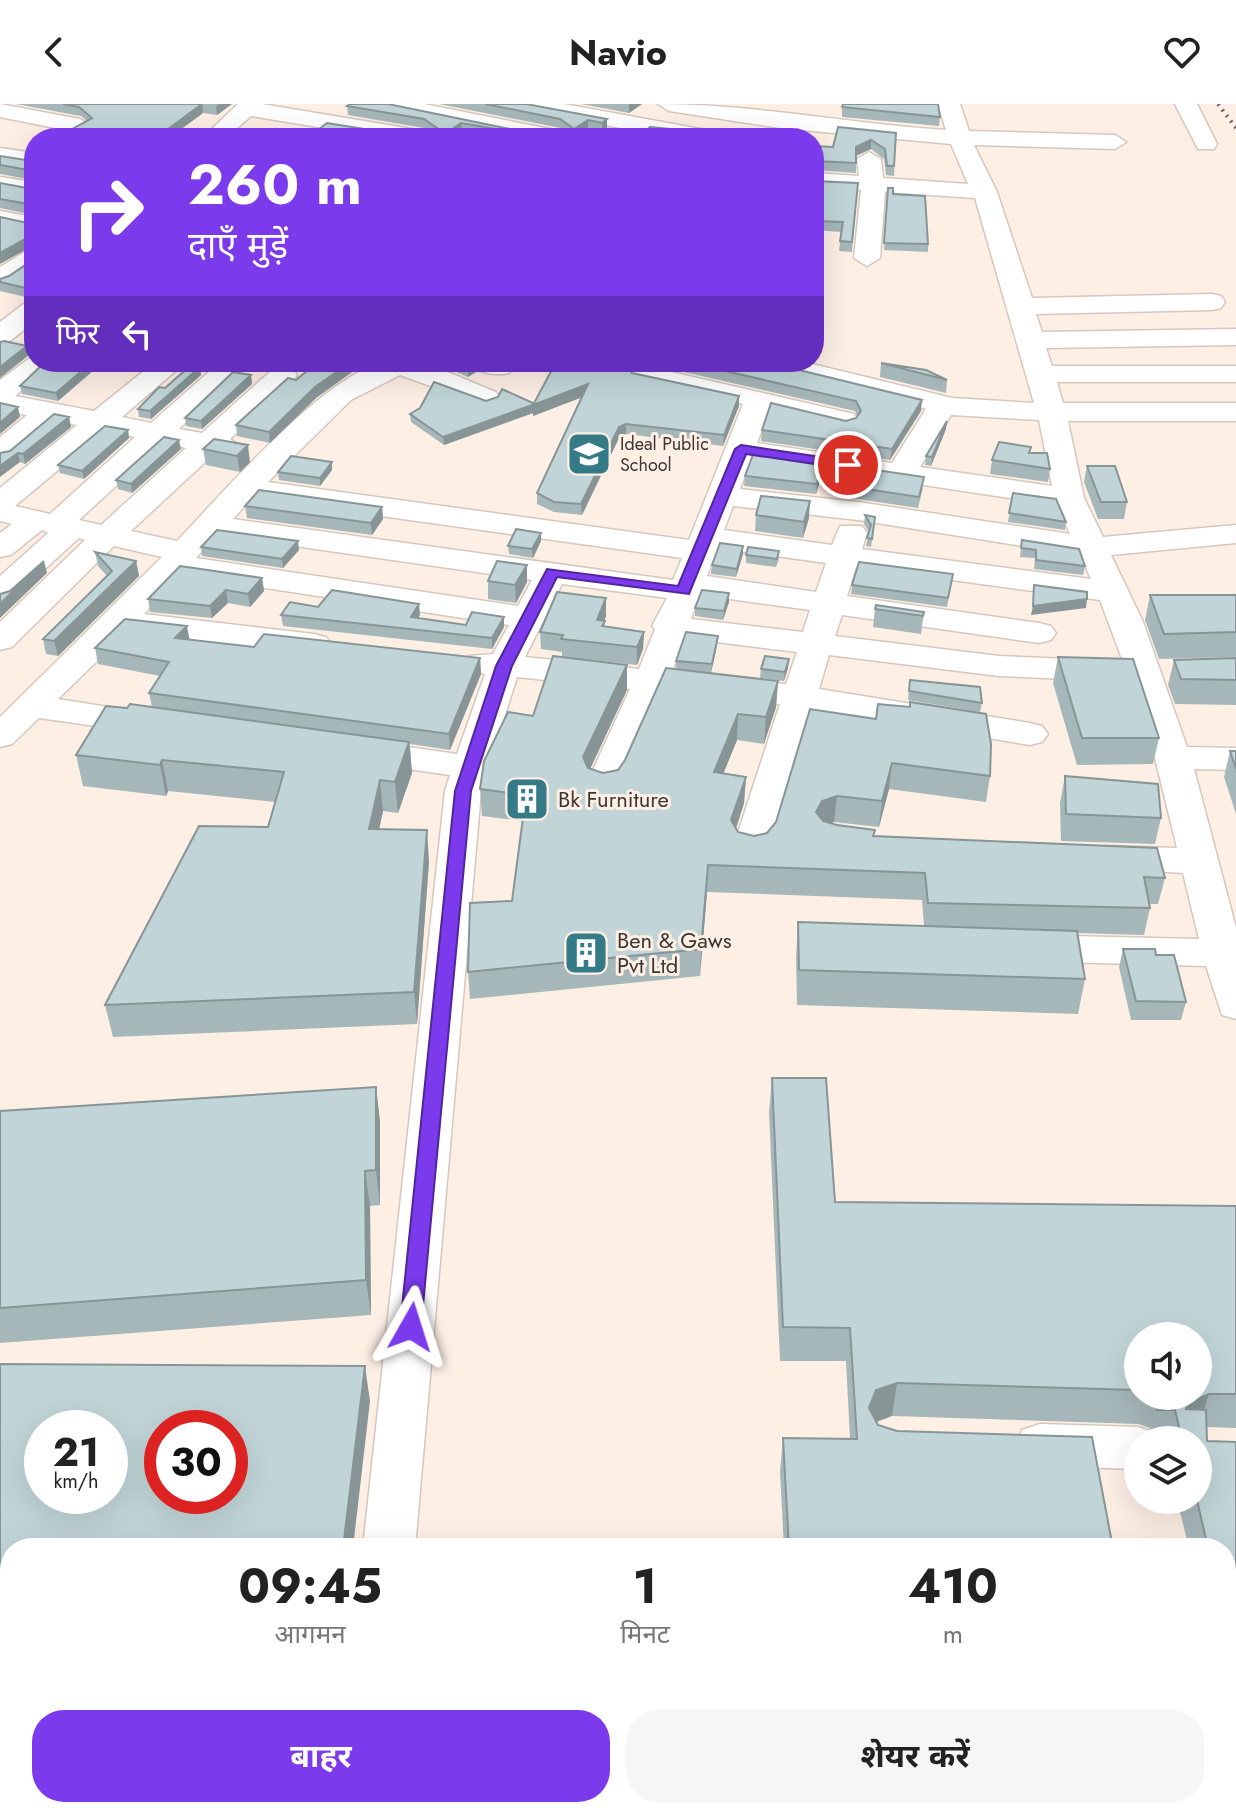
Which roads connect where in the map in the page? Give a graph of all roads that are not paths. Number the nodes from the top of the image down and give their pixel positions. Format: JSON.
{"nodes":[{"id":1,"x":11,"y":104,"type":"edge"},
{"id":2,"x":62,"y":104,"type":"edge"},
{"id":3,"x":391,"y":104,"type":"edge"},
{"id":4,"x":528,"y":104,"type":"edge"},
{"id":5,"x":669,"y":104,"type":"edge"},
{"id":6,"x":1186,"y":104,"type":"edge"},
{"id":7,"x":249,"y":106,"type":"edge"},
{"id":8,"x":951,"y":107,"type":"edge"},
{"id":9,"x":923,"y":109,"type":"edge"},
{"id":10,"x":0,"y":110,"type":"edge"},
{"id":11,"x":746,"y":111,"type":"edge"},
{"id":12,"x":37,"y":117,"type":"junction"},
{"id":13,"x":80,"y":126,"type":"edge"},
{"id":14,"x":225,"y":128,"type":"edge"},
{"id":15,"x":369,"y":128,"type":"edge"},
{"id":16,"x":510,"y":128,"type":"edge"},
{"id":17,"x":658,"y":128,"type":"edge"},
{"id":18,"x":725,"y":128,"type":"edge"},
{"id":19,"x":3,"y":133,"type":"edge"},
{"id":20,"x":24,"y":139,"type":"edge"},
{"id":21,"x":1206,"y":144,"type":"dead end"},
{"id":22,"x":824,"y":149,"type":"edge"},
{"id":23,"x":965,"y":152,"type":"junction"},
{"id":24,"x":868,"y":154,"type":"junction"},
{"id":25,"x":0,"y":155,"type":"edge"},
{"id":26,"x":911,"y":158,"type":"dead end"},
{"id":27,"x":24,"y":159,"type":"edge"},
{"id":28,"x":940,"y":161,"type":"dead end"},
{"id":29,"x":824,"y":181,"type":"edge"},
{"id":30,"x":0,"y":184,"type":"edge"},
{"id":31,"x":873,"y":184,"type":"junction"},
{"id":32,"x":24,"y":188,"type":"edge"},
{"id":33,"x":985,"y":192,"type":"junction"},
{"id":34,"x":0,"y":218,"type":"edge"},
{"id":35,"x":24,"y":222,"type":"edge"},
{"id":36,"x":0,"y":247,"type":"edge"},
{"id":37,"x":24,"y":252,"type":"edge"},
{"id":38,"x":867,"y":258,"type":"dead end"},
{"id":39,"x":24,"y":261,"type":"edge"},
{"id":40,"x":0,"y":279,"type":"edge"},
{"id":41,"x":1212,"y":302,"type":"dead end"},
{"id":42,"x":1021,"y":306,"type":"junction"},
{"id":43,"x":24,"y":317,"type":"edge"},
{"id":44,"x":0,"y":335,"type":"edge"},
{"id":45,"x":1236,"y":337,"type":"edge"},
{"id":46,"x":1029,"y":340,"type":"junction"},
{"id":47,"x":28,"y":372,"type":"edge"},
{"id":48,"x":160,"y":372,"type":"edge"},
{"id":49,"x":224,"y":372,"type":"edge"},
{"id":50,"x":384,"y":372,"type":"edge"},
{"id":51,"x":424,"y":372,"type":"edge"},
{"id":52,"x":641,"y":372,"type":"edge"},
{"id":53,"x":808,"y":372,"type":"edge"},
{"id":54,"x":1041,"y":374,"type":"junction"},
{"id":55,"x":1236,"y":374,"type":"edge"},
{"id":56,"x":283,"y":375,"type":"dead end"},
{"id":57,"x":858,"y":385,"type":"junction"},
{"id":58,"x":0,"y":394,"type":"edge"},
{"id":59,"x":486,"y":398,"type":"edge"},
{"id":60,"x":759,"y":399,"type":"junction"},
{"id":61,"x":0,"y":401,"type":"edge"},
{"id":62,"x":942,"y":406,"type":"junction"},
{"id":63,"x":48,"y":412,"type":"junction"},
{"id":64,"x":1049,"y":412,"type":"junction"},
{"id":65,"x":1236,"y":412,"type":"edge"},
{"id":66,"x":844,"y":420,"type":"junction"},
{"id":67,"x":98,"y":422,"type":"junction"},
{"id":68,"x":154,"y":433,"type":"junction"},
{"id":69,"x":207,"y":444,"type":"junction"},
{"id":70,"x":68,"y":447,"type":"junction"},
{"id":71,"x":741,"y":449,"type":"junction"},
{"id":72,"x":0,"y":452,"type":"edge"},
{"id":73,"x":279,"y":456,"type":"junction"},
{"id":74,"x":126,"y":459,"type":"junction"},
{"id":75,"x":826,"y":462,"type":"junction"},
{"id":76,"x":886,"y":471,"type":"junction"},
{"id":77,"x":245,"y":488,"type":"junction"},
{"id":78,"x":722,"y":496,"type":"junction"},
{"id":79,"x":1069,"y":498,"type":"junction"},
{"id":80,"x":0,"y":503,"type":"edge"},
{"id":81,"x":858,"y":511,"type":"junction"},
{"id":82,"x":0,"y":512,"type":"edge"},
{"id":83,"x":54,"y":525,"type":"junction"},
{"id":84,"x":210,"y":525,"type":"junction"},
{"id":85,"x":1236,"y":534,"type":"edge"},
{"id":86,"x":107,"y":536,"type":"junction"},
{"id":87,"x":703,"y":544,"type":"junction"},
{"id":88,"x":1092,"y":547,"type":"junction"},
{"id":89,"x":0,"y":548,"type":"edge"},
{"id":90,"x":843,"y":557,"type":"junction"},
{"id":91,"x":179,"y":558,"type":"junction"},
{"id":92,"x":552,"y":572,"type":"junction"},
{"id":93,"x":685,"y":587,"type":"junction"},
{"id":94,"x":1113,"y":592,"type":"junction"},
{"id":95,"x":0,"y":593,"type":"edge"},
{"id":96,"x":830,"y":601,"type":"junction"},
{"id":97,"x":530,"y":618,"type":"junction"},
{"id":98,"x":119,"y":621,"type":"junction"},
{"id":99,"x":669,"y":626,"type":"junction"},
{"id":100,"x":1039,"y":633,"type":"dead end"},
{"id":101,"x":0,"y":640,"type":"edge"},
{"id":102,"x":816,"y":645,"type":"junction"},
{"id":103,"x":350,"y":648,"type":"edge"},
{"id":104,"x":442,"y":659,"type":"edge"},
{"id":105,"x":504,"y":666,"type":"junction"},
{"id":106,"x":1160,"y":672,"type":"junction"},
{"id":107,"x":652,"y":679,"type":"junction"},
{"id":108,"x":800,"y":696,"type":"junction"},
{"id":109,"x":30,"y":706,"type":"junction"},
{"id":110,"x":187,"y":728,"type":"edge"},
{"id":111,"x":1030,"y":734,"type":"dead end"},
{"id":112,"x":0,"y":736,"type":"edge"},
{"id":113,"x":329,"y":747,"type":"edge"},
{"id":114,"x":1173,"y":758,"type":"junction"},
{"id":115,"x":1236,"y":759,"type":"edge"},
{"id":116,"x":471,"y":767,"type":"junction"},
{"id":117,"x":604,"y":785,"type":"edge"},
{"id":118,"x":752,"y":848,"type":"edge"},
{"id":119,"x":1078,"y":857,"type":"edge"},
{"id":120,"x":1200,"y":861,"type":"junction"},
{"id":121,"x":989,"y":948,"type":"edge"},
{"id":122,"x":1223,"y":953,"type":"junction"},
{"id":123,"x":1236,"y":1005,"type":"edge"},
{"id":124,"x":1000,"y":1444,"type":"edge"},
{"id":125,"x":1124,"y":1448,"type":"edge"},
{"id":126,"x":390,"y":1538,"type":"edge"}],
"edges":[{"from":1,"to":10,"type":"street"},
{"from":2,"to":12,"type":"street"},
{"from":3,"to":16,"type":"street"},
{"from":4,"to":17,"type":"street"},
{"from":5,"to":11,"type":"street"},
{"from":6,"to":21,"type":"street"},
{"from":7,"to":14,"type":"street"},
{"from":7,"to":15,"type":"street"},
{"from":8,"to":9,"type":"street"},
{"from":8,"to":23,"type":"street"},
{"from":10,"to":12,"type":"street"},
{"from":11,"to":18,"type":"street"},
{"from":11,"to":23,"type":"street"},
{"from":12,"to":13,"type":"street"},
{"from":12,"to":19,"type":"street"},
{"from":19,"to":20,"type":"street"},
{"from":22,"to":24,"type":"street"},
{"from":23,"to":23,"type":"street"},
{"from":23,"to":28,"type":"street"},
{"from":23,"to":33,"type":"street"},
{"from":24,"to":26,"type":"street"},
{"from":24,"to":31,"type":"street"},
{"from":25,"to":27,"type":"street"},
{"from":29,"to":31,"type":"street"},
{"from":30,"to":32,"type":"street"},
{"from":31,"to":33,"type":"street"},
{"from":31,"to":38,"type":"street"},
{"from":33,"to":42,"type":"street"},
{"from":34,"to":35,"type":"street"},
{"from":36,"to":37,"type":"street"},
{"from":39,"to":40,"type":"street"},
{"from":41,"to":42,"type":"street"},
{"from":42,"to":46,"type":"street"},
{"from":43,"to":44,"type":"street"},
{"from":45,"to":46,"type":"street"},
{"from":46,"to":54,"type":"street"},
{"from":47,"to":58,"type":"street"},
{"from":48,"to":67,"type":"street"},
{"from":49,"to":68,"type":"street"},
{"from":50,"to":73,"type":"street"},
{"from":51,"to":59,"type":"street"},
{"from":52,"to":60,"type":"street"},
{"from":53,"to":57,"type":"street"},
{"from":54,"to":55,"type":"street"},
{"from":54,"to":64,"type":"street"},
{"from":56,"to":69,"type":"street"},
{"from":57,"to":62,"type":"street"},
{"from":57,"to":66,"type":"street"},
{"from":60,"to":66,"type":"street"},
{"from":60,"to":71,"type":"street"},
{"from":61,"to":63,"type":"street"},
{"from":62,"to":64,"type":"street"},
{"from":62,"to":76,"type":"street"},
{"from":63,"to":67,"type":"street"},
{"from":63,"to":72,"type":"street"},
{"from":64,"to":65,"type":"street"},
{"from":64,"to":79,"type":"street"},
{"from":66,"to":75,"type":"street"},
{"from":67,"to":68,"type":"street"},
{"from":67,"to":70,"type":"street"},
{"from":68,"to":69,"type":"street"},
{"from":68,"to":74,"type":"street"},
{"from":69,"to":73,"type":"street"},
{"from":69,"to":86,"type":"street"},
{"from":70,"to":74,"type":"street"},
{"from":70,"to":80,"type":"street"},
{"from":71,"to":75,"type":"street"},
{"from":71,"to":78,"type":"street"},
{"from":73,"to":77,"type":"street"},
{"from":74,"to":83,"type":"street"},
{"from":75,"to":76,"type":"street"},
{"from":76,"to":79,"type":"street"},
{"from":76,"to":81,"type":"street"},
{"from":77,"to":84,"type":"street"},
{"from":77,"to":87,"type":"street"},
{"from":78,"to":81,"type":"street"},
{"from":78,"to":87,"type":"street"},
{"from":79,"to":88,"type":"street"},
{"from":81,"to":88,"type":"street"},
{"from":81,"to":90,"type":"street"},
{"from":82,"to":83,"type":"street"},
{"from":83,"to":86,"type":"street"},
{"from":83,"to":89,"type":"street"},
{"from":83,"to":95,"type":"street"},
{"from":84,"to":91,"type":"street"},
{"from":84,"to":92,"type":"street"},
{"from":85,"to":88,"type":"street"},
{"from":86,"to":91,"type":"street"},
{"from":86,"to":101,"type":"street"},
{"from":87,"to":90,"type":"street"},
{"from":87,"to":93,"type":"street"},
{"from":88,"to":94,"type":"street"},
{"from":90,"to":94,"type":"street"},
{"from":90,"to":96,"type":"street"},
{"from":91,"to":97,"type":"street"},
{"from":91,"to":98,"type":"street"},
{"from":92,"to":93,"type":"street"},
{"from":92,"to":97,"type":"street"},
{"from":93,"to":96,"type":"street"},
{"from":93,"to":99,"type":"street"},
{"from":94,"to":106,"type":"street"},
{"from":96,"to":100,"type":"street"},
{"from":96,"to":102,"type":"street"},
{"from":97,"to":105,"type":"street"},
{"from":98,"to":103,"type":"street"},
{"from":98,"to":109,"type":"street"},
{"from":99,"to":102,"type":"street"},
{"from":99,"to":107,"type":"street"},
{"from":102,"to":106,"type":"street"},
{"from":102,"to":108,"type":"street"},
{"from":104,"to":105,"type":"street"},
{"from":105,"to":107,"type":"street"},
{"from":105,"to":116,"type":"street"},
{"from":106,"to":114,"type":"street"},
{"from":107,"to":108,"type":"street"},
{"from":107,"to":117,"type":"street"},
{"from":108,"to":111,"type":"street"},
{"from":108,"to":118,"type":"street"},
{"from":109,"to":110,"type":"street"},
{"from":109,"to":112,"type":"street"},
{"from":113,"to":116,"type":"street"},
{"from":114,"to":115,"type":"street"},
{"from":114,"to":120,"type":"street"},
{"from":116,"to":126,"type":"street"},
{"from":119,"to":120,"type":"street"},
{"from":120,"to":122,"type":"street"},
{"from":121,"to":122,"type":"street"},
{"from":122,"to":123,"type":"street"},
{"from":124,"to":125,"type":"street"}]}
